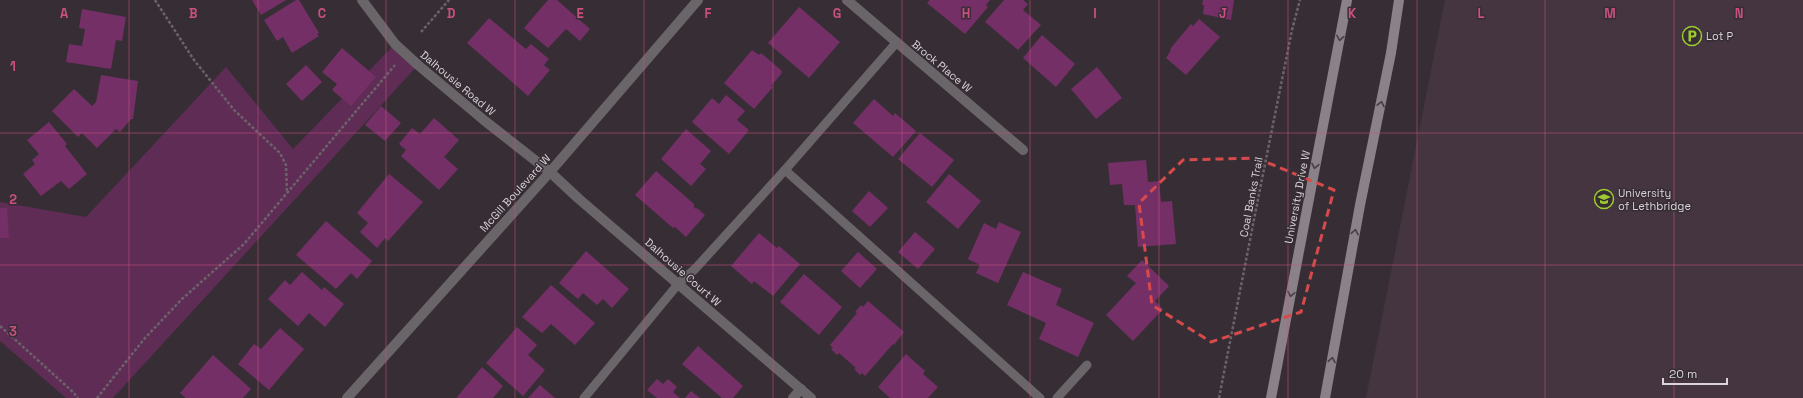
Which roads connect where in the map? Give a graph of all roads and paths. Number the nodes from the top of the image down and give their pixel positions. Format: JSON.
{"nodes":[{"id":1,"x":155,"y":0,"type":"edge"},
{"id":2,"x":362,"y":0,"type":"edge"},
{"id":3,"x":449,"y":0,"type":"edge"},
{"id":4,"x":698,"y":0,"type":"edge"},
{"id":5,"x":847,"y":0,"type":"edge"},
{"id":6,"x":1300,"y":0,"type":"edge"},
{"id":7,"x":1347,"y":0,"type":"edge"},
{"id":8,"x":1399,"y":0,"type":"edge"},
{"id":9,"x":421,"y":32,"type":"dead end"},
{"id":10,"x":896,"y":43,"type":"junction"},
{"id":11,"x":398,"y":61,"type":"dead end"},
{"id":12,"x":1023,"y":150,"type":"dead end"},
{"id":13,"x":785,"y":170,"type":"junction"},
{"id":14,"x":550,"y":172,"type":"junction"},
{"id":15,"x":287,"y":193,"type":"junction"},
{"id":16,"x":679,"y":284,"type":"junction"},
{"id":17,"x":0,"y":326,"type":"edge"},
{"id":18,"x":1087,"y":365,"type":"dead end"},
{"id":19,"x":801,"y":389,"type":"junction"},
{"id":20,"x":78,"y":398,"type":"edge"},
{"id":21,"x":97,"y":398,"type":"edge"},
{"id":22,"x":347,"y":398,"type":"edge"},
{"id":23,"x":584,"y":398,"type":"edge"},
{"id":24,"x":793,"y":398,"type":"edge"},
{"id":25,"x":811,"y":398,"type":"edge"},
{"id":26,"x":1040,"y":398,"type":"edge"},
{"id":27,"x":1057,"y":398,"type":"edge"},
{"id":28,"x":1219,"y":398,"type":"edge"},
{"id":29,"x":1271,"y":398,"type":"edge"},
{"id":30,"x":1324,"y":398,"type":"edge"}],
"edges":[{"from":1,"to":15,"type":"path"},
{"from":2,"to":14,"type":"street","name":"Dalhousie Road W"},
{"from":3,"to":9,"type":"path"},
{"from":4,"to":14,"type":"street","name":"McGill Boulevard W"},
{"from":5,"to":10,"type":"street","name":"Brock Place W"},
{"from":6,"to":28,"type":"path","name":"Coal Banks Trail"},
{"from":7,"to":29,"type":"main road","name":"University Drive W","one_way":true},
{"from":30,"to":8,"type":"main road","one_way":true},
{"from":10,"to":12,"type":"street","name":"Brock Place W"},
{"from":10,"to":13,"type":"lane"},
{"from":11,"to":15,"type":"path"},
{"from":13,"to":16,"type":"lane"},
{"from":13,"to":26,"type":"lane"},
{"from":14,"to":16,"type":"street","name":"Dalhousie Court W"},
{"from":14,"to":22,"type":"street","name":"McGill Boulevard W"},
{"from":15,"to":21,"type":"path"},
{"from":16,"to":19,"type":"street","name":"Dalhousie Court W"},
{"from":16,"to":23,"type":"lane"},
{"from":17,"to":20,"type":"path"},
{"from":18,"to":27,"type":"lane"},
{"from":19,"to":24,"type":"street"},
{"from":19,"to":25,"type":"street","name":"Dalhousie Court W"}]}
